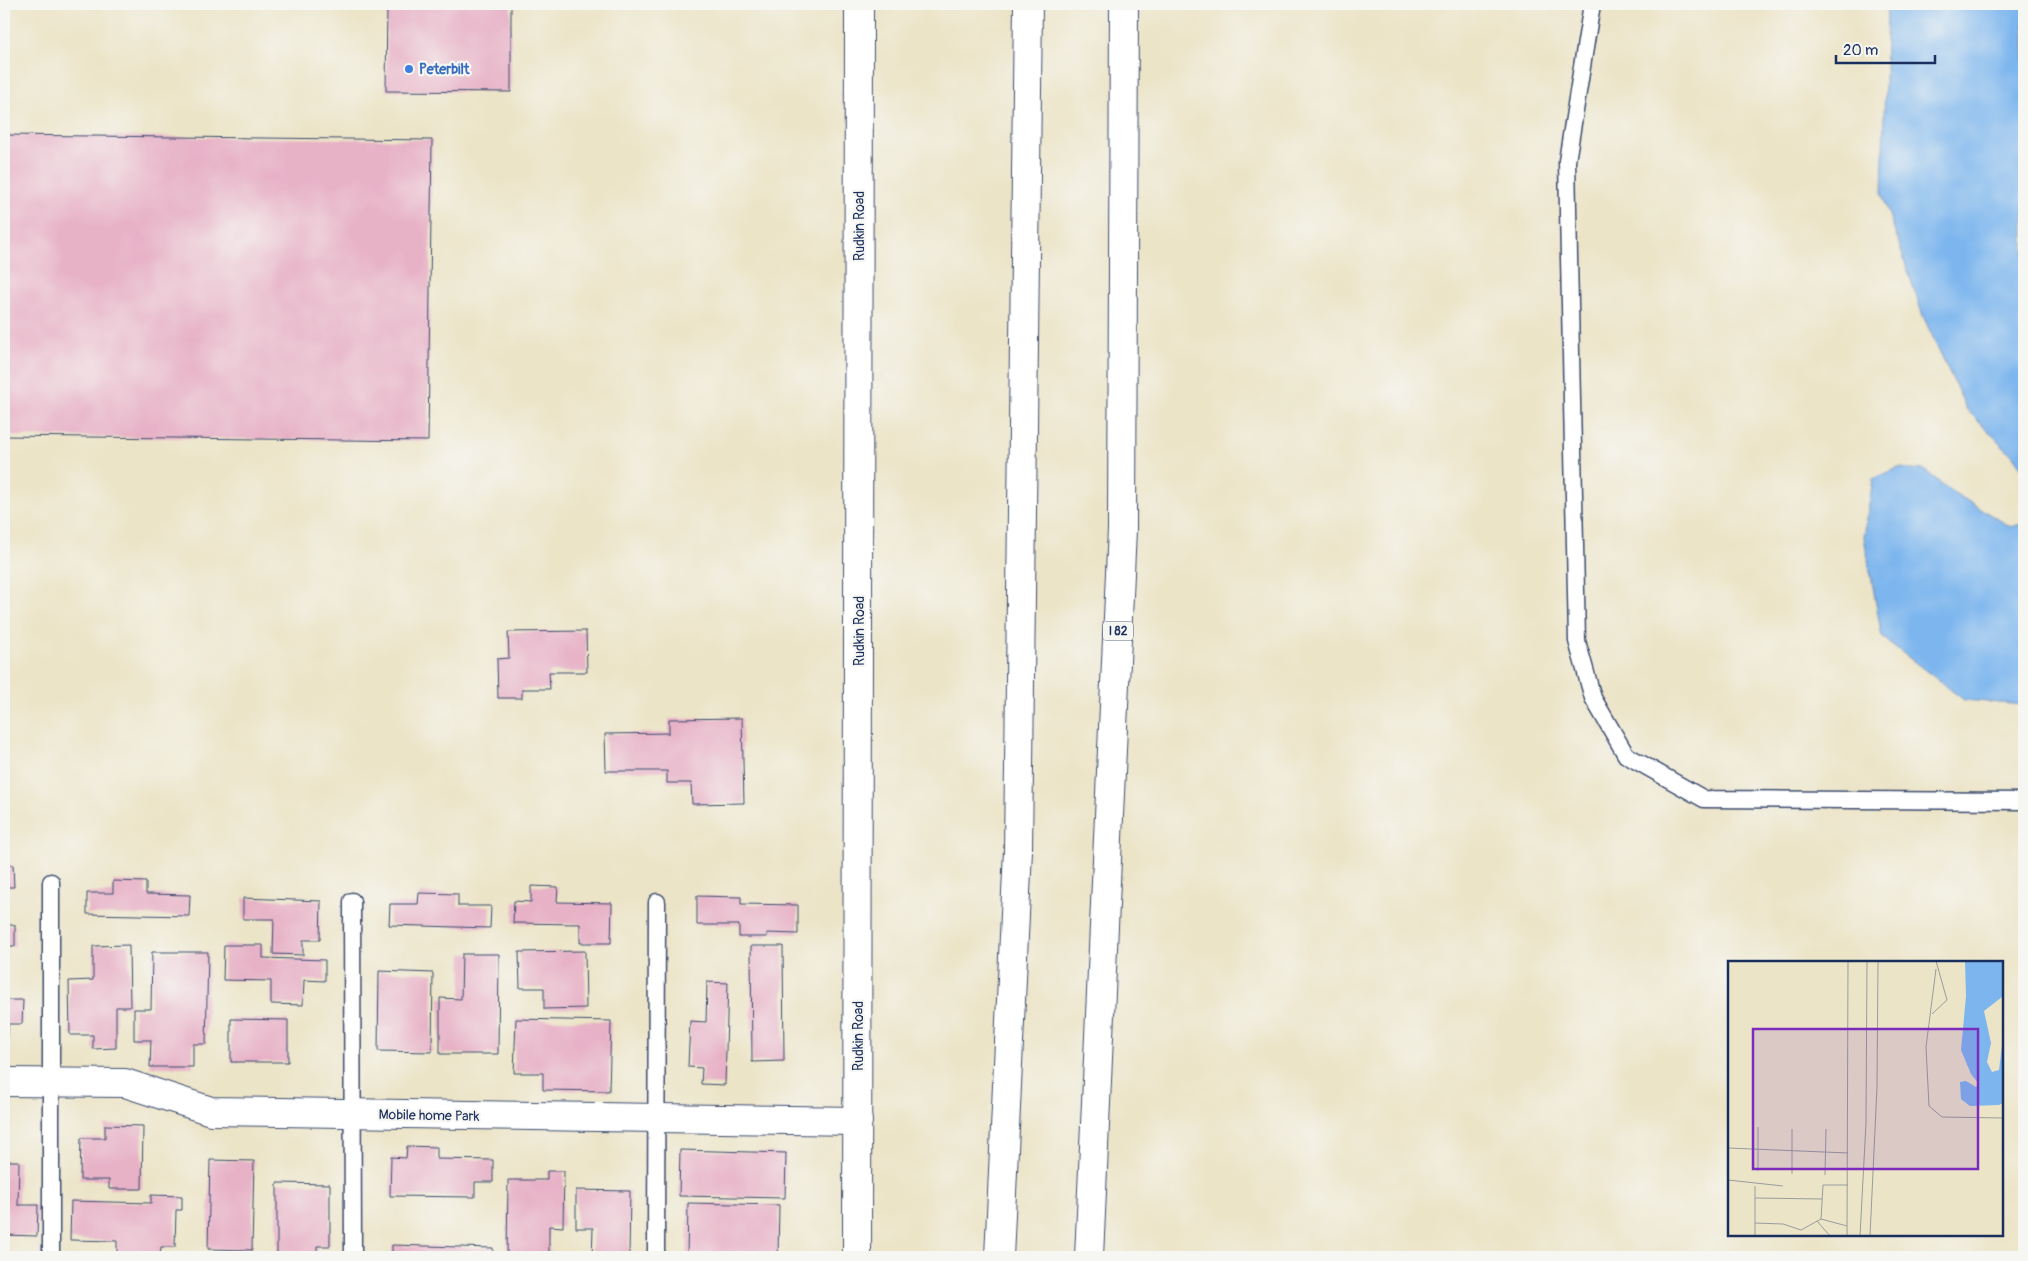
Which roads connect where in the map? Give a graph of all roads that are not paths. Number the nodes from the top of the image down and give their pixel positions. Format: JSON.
{"nodes":[{"id":1,"x":859,"y":4,"type":"edge"},
{"id":2,"x":1028,"y":4,"type":"edge"},
{"id":3,"x":1124,"y":4,"type":"edge"},
{"id":4,"x":1592,"y":4,"type":"edge"},
{"id":5,"x":2024,"y":801,"type":"edge"},
{"id":6,"x":50,"y":882,"type":"dead end"},
{"id":7,"x":352,"y":901,"type":"dead end"},
{"id":8,"x":657,"y":902,"type":"dead end"},
{"id":9,"x":4,"y":1082,"type":"edge"},
{"id":10,"x":50,"y":1082,"type":"junction"},
{"id":11,"x":352,"y":1113,"type":"junction"},
{"id":12,"x":657,"y":1118,"type":"junction"},
{"id":13,"x":858,"y":1121,"type":"junction"},
{"id":14,"x":50,"y":1257,"type":"edge"},
{"id":15,"x":353,"y":1257,"type":"edge"},
{"id":16,"x":656,"y":1257,"type":"edge"},
{"id":17,"x":857,"y":1257,"type":"edge"},
{"id":18,"x":999,"y":1257,"type":"edge"},
{"id":19,"x":1090,"y":1257,"type":"edge"}],
"edges":[{"from":1,"to":13,"type":"main road","name":"Rudkin Road"},
{"from":2,"to":18,"type":"main road"},
{"from":3,"to":19,"type":"main road","number":"I 82"},
{"from":4,"to":5,"type":"lane"},
{"from":6,"to":10,"type":"lane"},
{"from":7,"to":11,"type":"lane"},
{"from":8,"to":12,"type":"lane"},
{"from":9,"to":10,"type":"main road","name":"Mobile home Park"},
{"from":10,"to":11,"type":"main road","name":"Mobile home Park"},
{"from":10,"to":14,"type":"lane"},
{"from":11,"to":12,"type":"main road","name":"Mobile home Park"},
{"from":11,"to":15,"type":"lane"},
{"from":12,"to":13,"type":"main road","name":"Mobile home Park"},
{"from":12,"to":16,"type":"lane"},
{"from":13,"to":17,"type":"main road","name":"Rudkin Road"}]}
